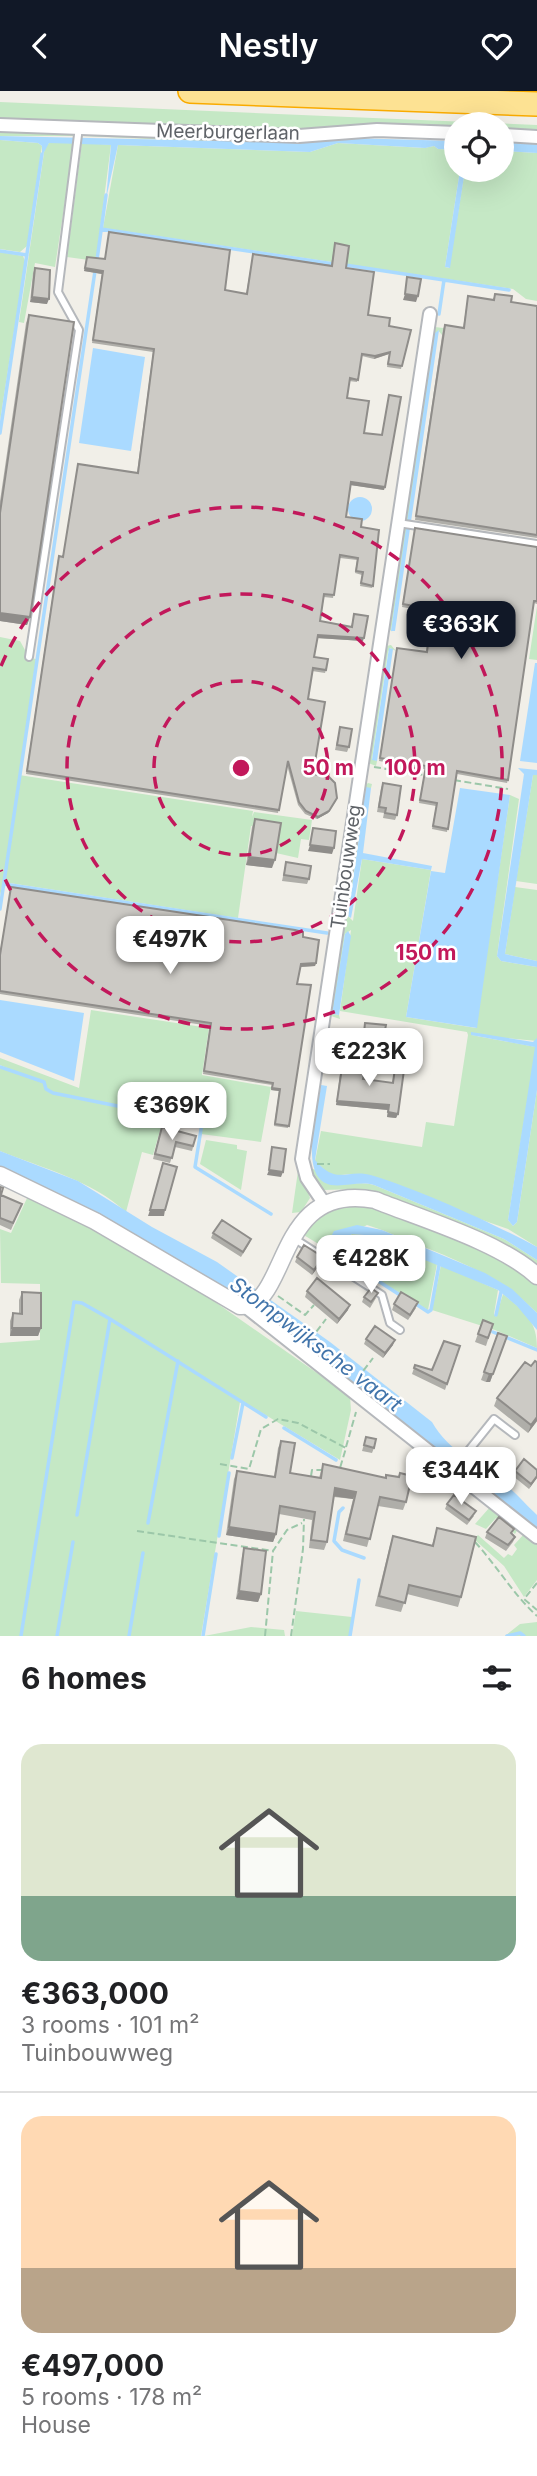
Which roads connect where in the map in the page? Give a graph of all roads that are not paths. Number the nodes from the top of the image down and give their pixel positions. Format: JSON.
{"nodes":[{"id":1,"x":190,"y":91,"type":"edge"},
{"id":2,"x":537,"y":104,"type":"edge"},
{"id":3,"x":0,"y":125,"type":"edge"},
{"id":4,"x":444,"y":133,"type":"edge"},
{"id":5,"x":79,"y":135,"type":"junction"},
{"id":6,"x":514,"y":136,"type":"edge"},
{"id":7,"x":537,"y":137,"type":"edge"},
{"id":8,"x":430,"y":314,"type":"dead end"},
{"id":9,"x":402,"y":523,"type":"junction"},
{"id":10,"x":537,"y":544,"type":"edge"},
{"id":11,"x":29,"y":657,"type":"dead end"},
{"id":12,"x":0,"y":1175,"type":"edge"},
{"id":13,"x":324,"y":1203,"type":"junction"},
{"id":14,"x":293,"y":1238,"type":"junction"},
{"id":15,"x":537,"y":1276,"type":"edge"},
{"id":16,"x":249,"y":1305,"type":"junction"},
{"id":17,"x":400,"y":1330,"type":"dead end"},
{"id":18,"x":514,"y":1435,"type":"dead end"},
{"id":19,"x":455,"y":1468,"type":"junction"},
{"id":20,"x":537,"y":1537,"type":"edge"}],
"edges":[{"from":1,"to":2,"type":"highway"},
{"from":3,"to":5,"type":"street","name":"Meerburgerlaan"},
{"from":4,"to":5,"type":"street","name":"Meerburgerlaan"},
{"from":5,"to":11,"type":"lane"},
{"from":6,"to":7,"type":"street"},
{"from":8,"to":9,"type":"street","name":"Tuinbouwweg"},
{"from":9,"to":10,"type":"lane"},
{"from":9,"to":13,"type":"street","name":"Tuinbouwweg"},
{"from":12,"to":16,"type":"street"},
{"from":13,"to":14,"type":"street"},
{"from":13,"to":15,"type":"street"},
{"from":14,"to":16,"type":"street"},
{"from":14,"to":17,"type":"lane"},
{"from":16,"to":19,"type":"street"},
{"from":18,"to":19,"type":"lane"},
{"from":19,"to":20,"type":"street"}]}
